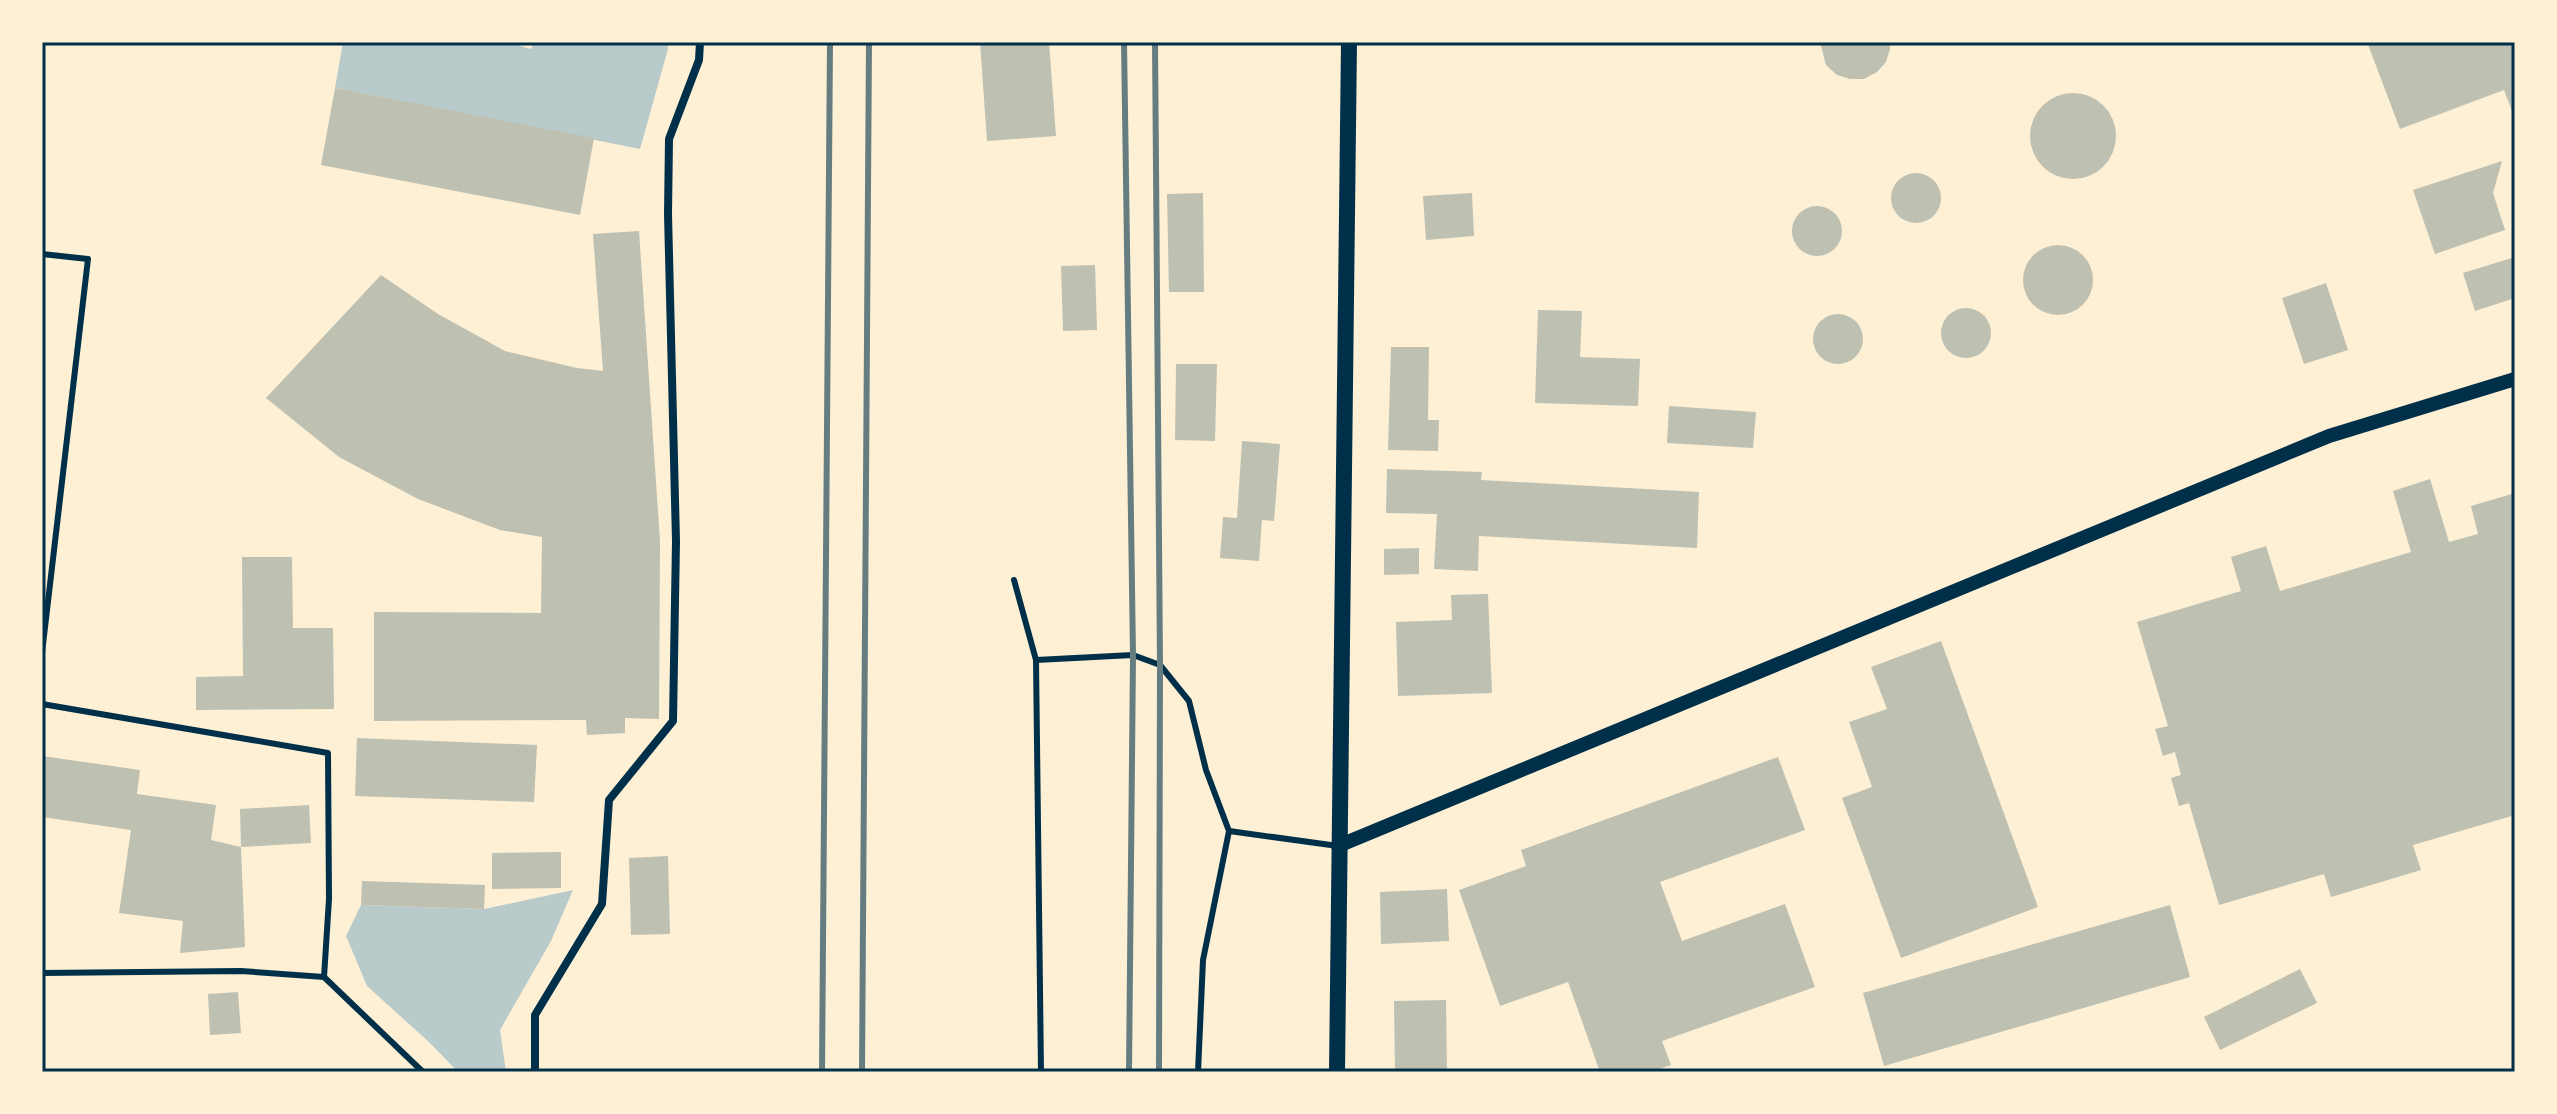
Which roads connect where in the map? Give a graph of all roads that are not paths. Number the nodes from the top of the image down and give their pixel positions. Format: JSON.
{"nodes":[{"id":1,"x":700,"y":42,"type":"edge"},
{"id":2,"x":1349,"y":42,"type":"edge"},
{"id":3,"x":42,"y":254,"type":"edge"},
{"id":4,"x":2515,"y":379,"type":"edge"},
{"id":5,"x":1014,"y":580,"type":"dead end"},
{"id":6,"x":42,"y":653,"type":"edge"},
{"id":7,"x":1036,"y":660,"type":"junction"},
{"id":8,"x":42,"y":704,"type":"edge"},
{"id":9,"x":1229,"y":831,"type":"junction"},
{"id":10,"x":1338,"y":846,"type":"junction"},
{"id":11,"x":42,"y":973,"type":"edge"},
{"id":12,"x":324,"y":977,"type":"junction"},
{"id":13,"x":423,"y":1072,"type":"edge"},
{"id":14,"x":535,"y":1072,"type":"edge"},
{"id":15,"x":1041,"y":1072,"type":"edge"},
{"id":16,"x":1198,"y":1072,"type":"edge"},
{"id":17,"x":1337,"y":1072,"type":"edge"}],
"edges":[{"from":1,"to":14,"type":"street"},
{"from":2,"to":10,"type":"main road"},
{"from":3,"to":6,"type":"lane"},
{"from":4,"to":10,"type":"street"},
{"from":5,"to":7,"type":"lane"},
{"from":7,"to":9,"type":"lane"},
{"from":7,"to":15,"type":"lane"},
{"from":8,"to":12,"type":"lane"},
{"from":9,"to":10,"type":"lane"},
{"from":9,"to":16,"type":"lane"},
{"from":10,"to":17,"type":"main road"},
{"from":11,"to":12,"type":"lane"},
{"from":12,"to":13,"type":"lane"}]}
